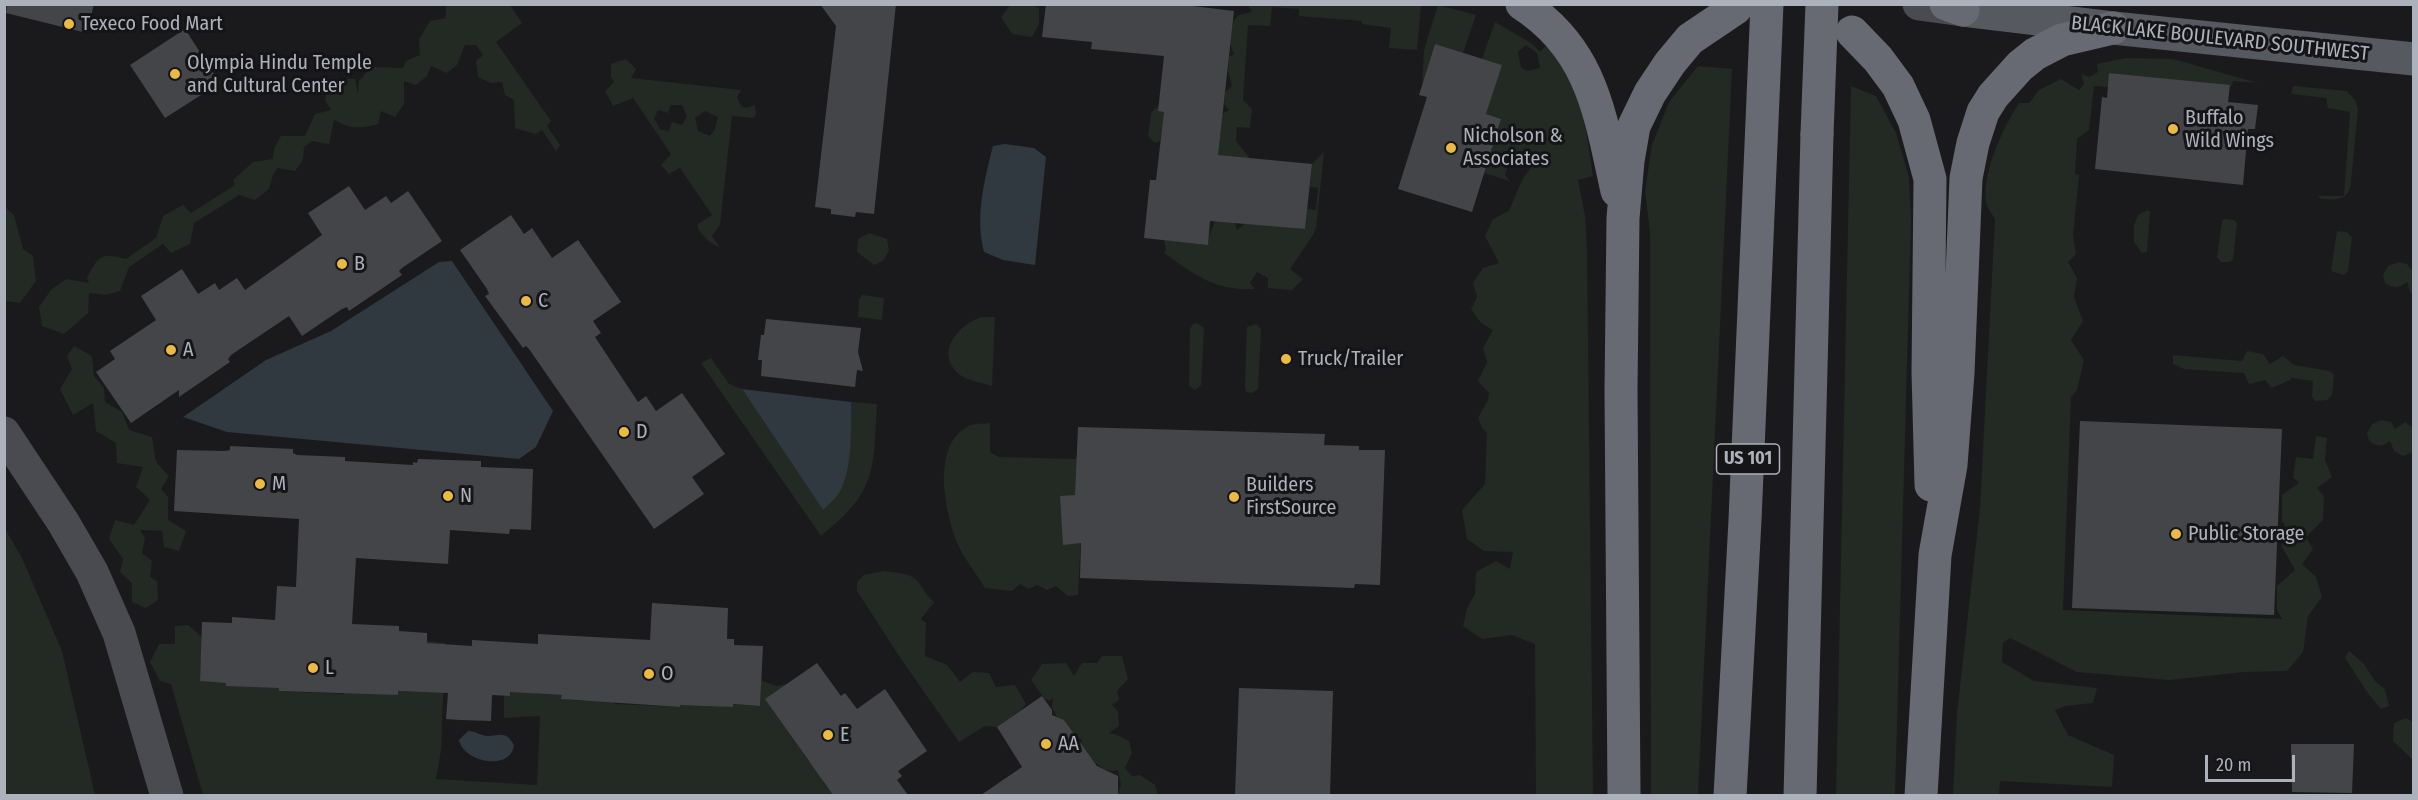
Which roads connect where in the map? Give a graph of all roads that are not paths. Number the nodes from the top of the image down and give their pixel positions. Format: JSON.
{"nodes":[{"id":1,"x":1522,"y":4,"type":"edge"},
{"id":2,"x":1822,"y":4,"type":"edge"},
{"id":3,"x":1919,"y":4,"type":"edge"},
{"id":4,"x":1752,"y":6,"type":"edge"},
{"id":5,"x":1955,"y":7,"type":"edge"},
{"id":6,"x":2113,"y":28,"type":"junction"},
{"id":7,"x":1852,"y":32,"type":"dead end"},
{"id":8,"x":2414,"y":59,"type":"edge"},
{"id":9,"x":1623,"y":218,"type":"junction"},
{"id":10,"x":4,"y":434,"type":"edge"},
{"id":11,"x":1935,"y":555,"type":"junction"},
{"id":12,"x":167,"y":795,"type":"edge"},
{"id":13,"x":1624,"y":795,"type":"edge"},
{"id":14,"x":1730,"y":795,"type":"edge"},
{"id":15,"x":1800,"y":795,"type":"edge"},
{"id":16,"x":1921,"y":795,"type":"edge"}],
"edges":[{"from":1,"to":9,"type":"highway"},
{"from":2,"to":15,"type":"highway","number":"US 101","bridge":true},
{"from":3,"to":5,"type":"street","name":"BLACK LAKE BOULEVARD SOUTHWEST"},
{"from":4,"to":9,"type":"highway"},
{"from":4,"to":14,"type":"highway","number":"US 101"},
{"from":5,"to":6,"type":"main road","name":"BLACK LAKE BOULEVARD SOUTHWEST"},
{"from":6,"to":8,"type":"main road","name":"BLACK LAKE BOULEVARD SOUTHWEST"},
{"from":6,"to":11,"type":"highway"},
{"from":7,"to":11,"type":"highway"},
{"from":9,"to":13,"type":"highway"},
{"from":10,"to":12,"type":"street"},
{"from":11,"to":16,"type":"highway"}]}
